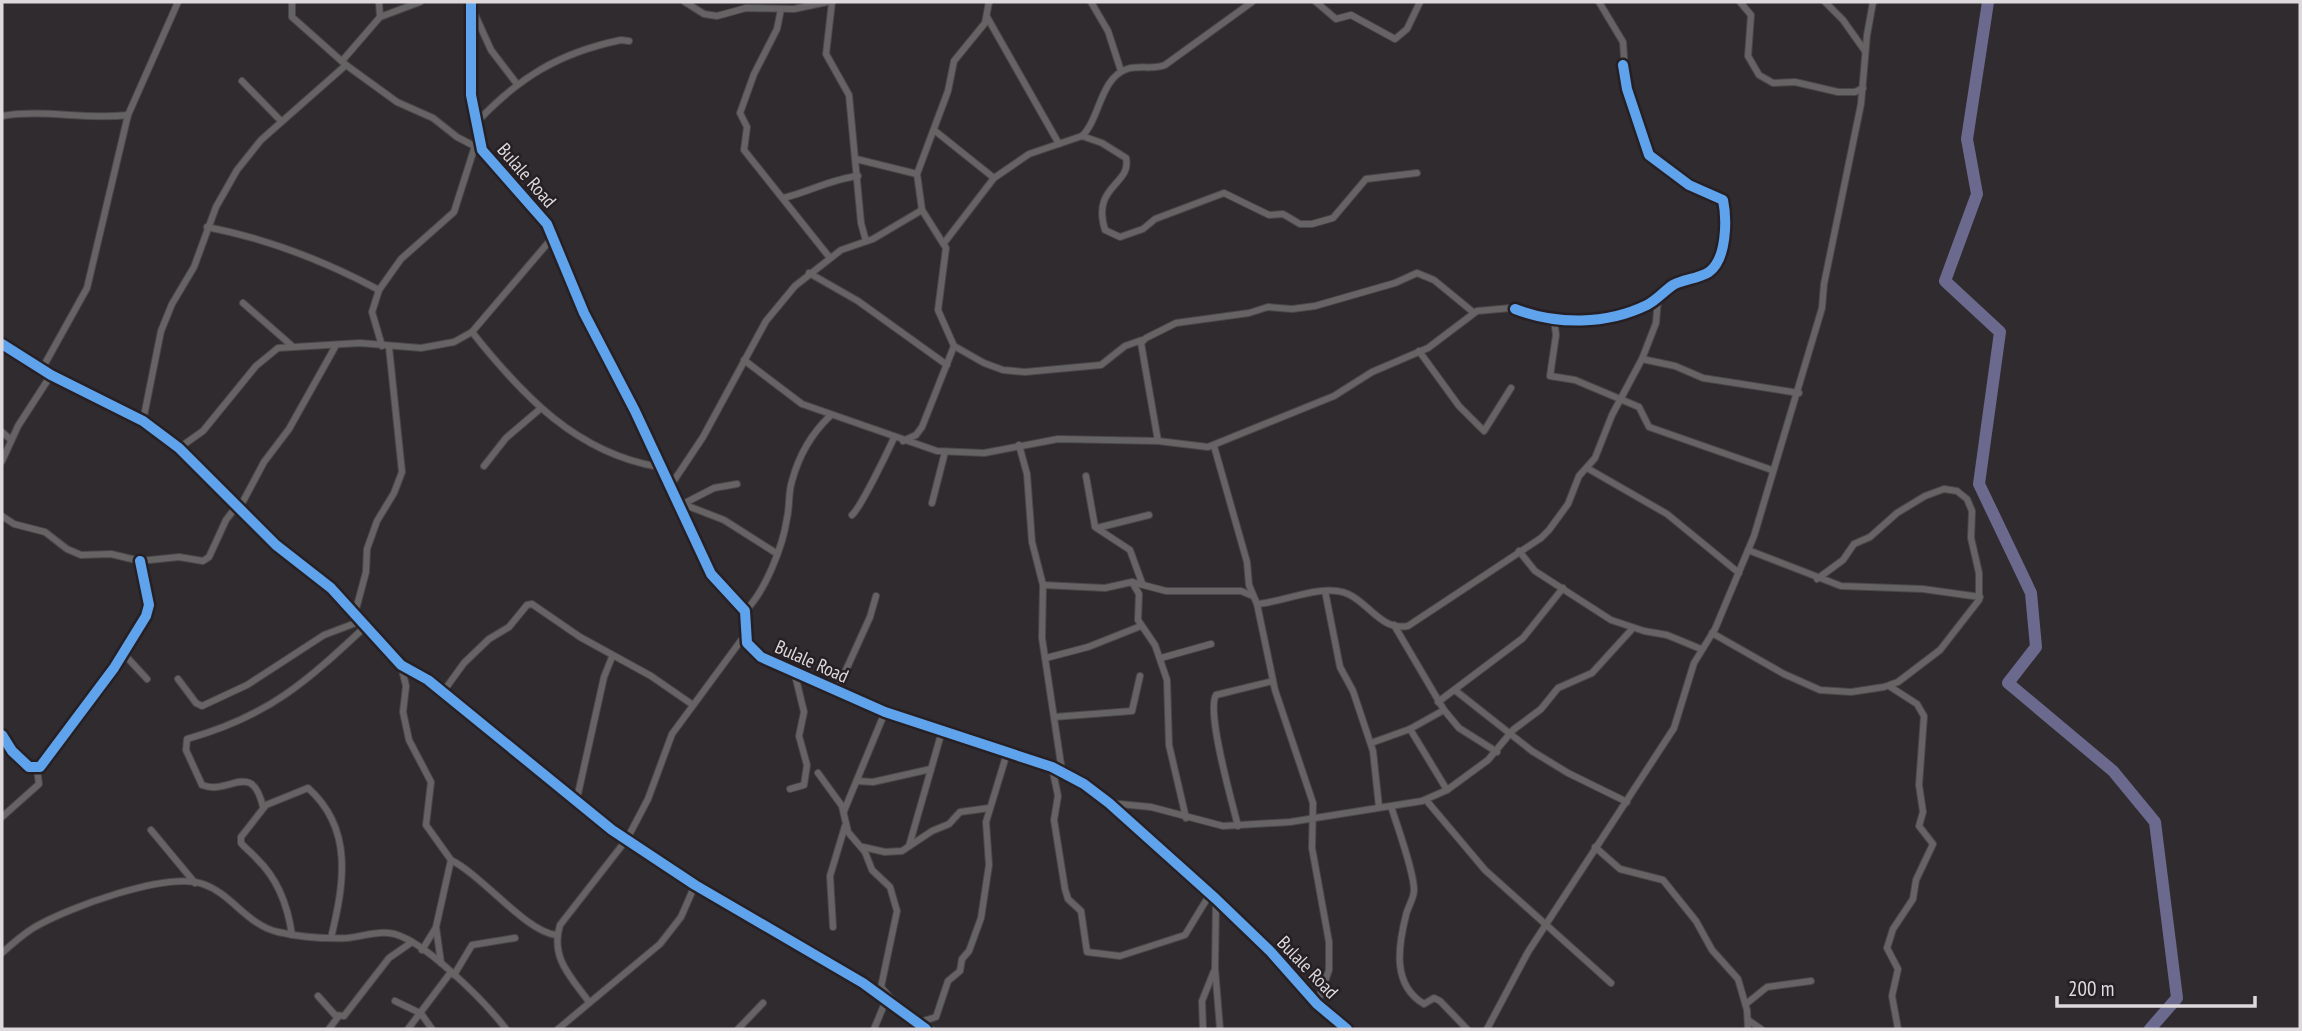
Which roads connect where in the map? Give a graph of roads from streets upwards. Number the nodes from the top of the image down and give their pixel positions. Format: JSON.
{"nodes":[{"id":1,"x":178,"y":2,"type":"edge"},
{"id":2,"x":292,"y":2,"type":"edge"},
{"id":3,"x":379,"y":2,"type":"edge"},
{"id":4,"x":420,"y":2,"type":"edge"},
{"id":5,"x":685,"y":2,"type":"edge"},
{"id":6,"x":830,"y":2,"type":"edge"},
{"id":7,"x":989,"y":2,"type":"edge"},
{"id":8,"x":1091,"y":2,"type":"edge"},
{"id":9,"x":1252,"y":2,"type":"edge"},
{"id":10,"x":1316,"y":2,"type":"edge"},
{"id":11,"x":1420,"y":2,"type":"edge"},
{"id":12,"x":1599,"y":2,"type":"edge"},
{"id":13,"x":1740,"y":2,"type":"edge"},
{"id":14,"x":1825,"y":2,"type":"edge"},
{"id":15,"x":1873,"y":2,"type":"edge"},
{"id":16,"x":471,"y":4,"type":"edge"},
{"id":17,"x":770,"y":5,"type":"edge"},
{"id":18,"x":781,"y":9,"type":"junction"},
{"id":19,"x":380,"y":17,"type":"junction"},
{"id":20,"x":987,"y":17,"type":"junction"},
{"id":21,"x":629,"y":41,"type":"dead end"},
{"id":22,"x":1865,"y":51,"type":"junction"},
{"id":23,"x":344,"y":63,"type":"junction"},
{"id":24,"x":1121,"y":71,"type":"junction"},
{"id":25,"x":242,"y":81,"type":"dead end"},
{"id":26,"x":517,"y":84,"type":"junction"},
{"id":27,"x":1863,"y":88,"type":"junction"},
{"id":28,"x":2,"y":116,"type":"edge"},
{"id":29,"x":128,"y":116,"type":"junction"},
{"id":30,"x":281,"y":121,"type":"junction"},
{"id":31,"x":475,"y":124,"type":"junction"},
{"id":32,"x":933,"y":130,"type":"junction"},
{"id":33,"x":1082,"y":136,"type":"junction"},
{"id":34,"x":1059,"y":144,"type":"junction"},
{"id":35,"x":479,"y":148,"type":"junction"},
{"id":36,"x":856,"y":159,"type":"junction"},
{"id":37,"x":1417,"y":173,"type":"dead end"},
{"id":38,"x":917,"y":174,"type":"junction"},
{"id":39,"x":858,"y":176,"type":"junction"},
{"id":40,"x":994,"y":178,"type":"junction"},
{"id":41,"x":783,"y":198,"type":"junction"},
{"id":42,"x":922,"y":210,"type":"junction"},
{"id":43,"x":207,"y":227,"type":"junction"},
{"id":44,"x":554,"y":237,"type":"junction"},
{"id":45,"x":866,"y":241,"type":"junction"},
{"id":46,"x":944,"y":243,"type":"junction"},
{"id":47,"x":830,"y":258,"type":"junction"},
{"id":48,"x":809,"y":273,"type":"junction"},
{"id":49,"x":379,"y":290,"type":"junction"},
{"id":50,"x":1658,"y":298,"type":"junction"},
{"id":51,"x":243,"y":303,"type":"dead end"},
{"id":52,"x":1473,"y":312,"type":"junction"},
{"id":53,"x":1555,"y":320,"type":"junction"},
{"id":54,"x":472,"y":332,"type":"junction"},
{"id":55,"x":1142,"y":340,"type":"junction"},
{"id":56,"x":2,"y":344,"type":"edge"},
{"id":57,"x":291,"y":345,"type":"junction"},
{"id":58,"x":335,"y":346,"type":"junction"},
{"id":59,"x":954,"y":346,"type":"junction"},
{"id":60,"x":386,"y":347,"type":"junction"},
{"id":61,"x":1419,"y":351,"type":"junction"},
{"id":62,"x":1642,"y":359,"type":"junction"},
{"id":63,"x":744,"y":360,"type":"junction"},
{"id":64,"x":947,"y":365,"type":"junction"},
{"id":65,"x":42,"y":369,"type":"junction"},
{"id":66,"x":51,"y":375,"type":"junction"},
{"id":67,"x":1511,"y":388,"type":"dead end"},
{"id":68,"x":1799,"y":393,"type":"junction"},
{"id":69,"x":1621,"y":400,"type":"junction"},
{"id":70,"x":540,"y":409,"type":"junction"},
{"id":71,"x":830,"y":416,"type":"junction"},
{"id":72,"x":143,"y":421,"type":"junction"},
{"id":73,"x":2,"y":432,"type":"edge"},
{"id":74,"x":894,"y":438,"type":"junction"},
{"id":75,"x":11,"y":440,"type":"junction"},
{"id":76,"x":903,"y":441,"type":"junction"},
{"id":77,"x":1158,"y":441,"type":"junction"},
{"id":78,"x":1019,"y":445,"type":"junction"},
{"id":79,"x":1214,"y":446,"type":"junction"},
{"id":80,"x":179,"y":448,"type":"junction"},
{"id":81,"x":945,"y":452,"type":"junction"},
{"id":82,"x":2,"y":461,"type":"edge"},
{"id":83,"x":484,"y":466,"type":"dead end"},
{"id":84,"x":659,"y":467,"type":"junction"},
{"id":85,"x":1587,"y":468,"type":"junction"},
{"id":86,"x":1772,"y":470,"type":"junction"},
{"id":87,"x":1086,"y":476,"type":"dead end"},
{"id":88,"x":737,"y":484,"type":"dead end"},
{"id":89,"x":669,"y":488,"type":"junction"},
{"id":90,"x":679,"y":503,"type":"junction"},
{"id":91,"x":932,"y":503,"type":"dead end"},
{"id":92,"x":238,"y":508,"type":"junction"},
{"id":93,"x":852,"y":515,"type":"dead end"},
{"id":94,"x":1149,"y":515,"type":"dead end"},
{"id":95,"x":2,"y":516,"type":"edge"},
{"id":96,"x":1097,"y":528,"type":"junction"},
{"id":97,"x":1748,"y":550,"type":"junction"},
{"id":98,"x":1519,"y":551,"type":"junction"},
{"id":99,"x":776,"y":553,"type":"junction"},
{"id":100,"x":140,"y":561,"type":"junction"},
{"id":101,"x":1739,"y":573,"type":"junction"},
{"id":102,"x":1817,"y":579,"type":"junction"},
{"id":103,"x":1132,"y":582,"type":"junction"},
{"id":104,"x":1142,"y":583,"type":"junction"},
{"id":105,"x":1043,"y":585,"type":"junction"},
{"id":106,"x":1563,"y":588,"type":"junction"},
{"id":107,"x":1325,"y":592,"type":"junction"},
{"id":108,"x":876,"y":596,"type":"dead end"},
{"id":109,"x":1253,"y":596,"type":"junction"},
{"id":110,"x":1980,"y":597,"type":"junction"},
{"id":111,"x":1257,"y":604,"type":"junction"},
{"id":112,"x":745,"y":611,"type":"junction"},
{"id":113,"x":355,"y":613,"type":"junction"},
{"id":114,"x":364,"y":624,"type":"junction"},
{"id":115,"x":1394,"y":625,"type":"junction"},
{"id":116,"x":1141,"y":626,"type":"junction"},
{"id":117,"x":1633,"y":628,"type":"junction"},
{"id":118,"x":1712,"y":633,"type":"junction"},
{"id":119,"x":745,"y":635,"type":"junction"},
{"id":120,"x":1211,"y":644,"type":"dead end"},
{"id":121,"x":1702,"y":649,"type":"junction"},
{"id":122,"x":123,"y":653,"type":"junction"},
{"id":123,"x":612,"y":657,"type":"junction"},
{"id":124,"x":1161,"y":658,"type":"junction"},
{"id":125,"x":1046,"y":659,"type":"junction"},
{"id":126,"x":401,"y":665,"type":"junction"},
{"id":127,"x":795,"y":674,"type":"junction"},
{"id":128,"x":1140,"y":676,"type":"dead end"},
{"id":129,"x":147,"y":679,"type":"dead end"},
{"id":130,"x":178,"y":679,"type":"dead end"},
{"id":131,"x":1273,"y":681,"type":"junction"},
{"id":132,"x":1889,"y":685,"type":"junction"},
{"id":133,"x":1456,"y":691,"type":"junction"},
{"id":134,"x":443,"y":692,"type":"junction"},
{"id":135,"x":836,"y":692,"type":"junction"},
{"id":136,"x":1438,"y":702,"type":"junction"},
{"id":137,"x":693,"y":705,"type":"junction"},
{"id":138,"x":1444,"y":710,"type":"junction"},
{"id":139,"x":885,"y":712,"type":"junction"},
{"id":140,"x":1054,"y":717,"type":"junction"},
{"id":141,"x":1410,"y":729,"type":"junction"},
{"id":142,"x":942,"y":731,"type":"junction"},
{"id":143,"x":2,"y":735,"type":"edge"},
{"id":144,"x":1509,"y":736,"type":"junction"},
{"id":145,"x":1371,"y":743,"type":"junction"},
{"id":146,"x":1497,"y":752,"type":"junction"},
{"id":147,"x":1007,"y":753,"type":"junction"},
{"id":148,"x":1052,"y":767,"type":"junction"},
{"id":149,"x":37,"y":769,"type":"junction"},
{"id":150,"x":931,"y":769,"type":"junction"},
{"id":151,"x":1062,"y":771,"type":"junction"},
{"id":152,"x":818,"y":773,"type":"dead end"},
{"id":153,"x":858,"y":781,"type":"junction"},
{"id":154,"x":790,"y":789,"type":"dead end"},
{"id":155,"x":1447,"y":790,"type":"junction"},
{"id":156,"x":1426,"y":800,"type":"junction"},
{"id":157,"x":1628,"y":802,"type":"junction"},
{"id":158,"x":576,"y":803,"type":"junction"},
{"id":159,"x":1109,"y":803,"type":"junction"},
{"id":160,"x":1391,"y":806,"type":"junction"},
{"id":161,"x":263,"y":807,"type":"junction"},
{"id":162,"x":1380,"y":807,"type":"junction"},
{"id":163,"x":989,"y":808,"type":"junction"},
{"id":164,"x":844,"y":811,"type":"junction"},
{"id":165,"x":2,"y":817,"type":"edge"},
{"id":166,"x":1186,"y":818,"type":"junction"},
{"id":167,"x":1311,"y":818,"type":"junction"},
{"id":168,"x":845,"y":826,"type":"junction"},
{"id":169,"x":1238,"y":826,"type":"junction"},
{"id":170,"x":150,"y":831,"type":"dead end"},
{"id":171,"x":627,"y":839,"type":"junction"},
{"id":172,"x":861,"y":846,"type":"junction"},
{"id":173,"x":1595,"y":847,"type":"junction"},
{"id":174,"x":908,"y":849,"type":"junction"},
{"id":175,"x":451,"y":860,"type":"junction"},
{"id":176,"x":195,"y":883,"type":"junction"},
{"id":177,"x":695,"y":885,"type":"junction"},
{"id":178,"x":1213,"y":897,"type":"junction"},
{"id":179,"x":1546,"y":924,"type":"junction"},
{"id":180,"x":436,"y":927,"type":"junction"},
{"id":181,"x":833,"y":927,"type":"dead end"},
{"id":182,"x":292,"y":935,"type":"junction"},
{"id":183,"x":556,"y":935,"type":"junction"},
{"id":184,"x":331,"y":938,"type":"junction"},
{"id":185,"x":515,"y":938,"type":"dead end"},
{"id":186,"x":412,"y":943,"type":"junction"},
{"id":187,"x":422,"y":950,"type":"junction"},
{"id":188,"x":2,"y":953,"type":"edge"},
{"id":189,"x":441,"y":965,"type":"junction"},
{"id":190,"x":1215,"y":968,"type":"junction"},
{"id":191,"x":452,"y":974,"type":"junction"},
{"id":192,"x":1811,"y":981,"type":"dead end"},
{"id":193,"x":1611,"y":983,"type":"dead end"},
{"id":194,"x":318,"y":996,"type":"dead end"},
{"id":195,"x":395,"y":1001,"type":"dead end"},
{"id":196,"x":589,"y":1002,"type":"junction"},
{"id":197,"x":764,"y":1003,"type":"dead end"},
{"id":198,"x":884,"y":1004,"type":"dead end"},
{"id":199,"x":1317,"y":1004,"type":"junction"},
{"id":200,"x":1746,"y":1004,"type":"junction"},
{"id":201,"x":420,"y":1013,"type":"junction"},
{"id":202,"x":338,"y":1017,"type":"junction"},
{"id":203,"x":1748,"y":1020,"type":"junction"},
{"id":204,"x":923,"y":1027,"type":"edge"},
{"id":205,"x":329,"y":1029,"type":"edge"},
{"id":206,"x":408,"y":1029,"type":"edge"},
{"id":207,"x":432,"y":1029,"type":"edge"},
{"id":208,"x":506,"y":1029,"type":"edge"},
{"id":209,"x":558,"y":1029,"type":"edge"},
{"id":210,"x":738,"y":1029,"type":"edge"},
{"id":211,"x":874,"y":1029,"type":"edge"},
{"id":212,"x":1203,"y":1029,"type":"edge"},
{"id":213,"x":1220,"y":1029,"type":"edge"},
{"id":214,"x":1347,"y":1029,"type":"edge"},
{"id":215,"x":1467,"y":1029,"type":"edge"},
{"id":216,"x":1487,"y":1029,"type":"edge"},
{"id":217,"x":1748,"y":1029,"type":"edge"},
{"id":218,"x":1761,"y":1029,"type":"edge"},
{"id":219,"x":1898,"y":1029,"type":"edge"}],
"edges":[{"from":1,"to":29,"type":"street"},
{"from":2,"to":23,"type":"street"},
{"from":3,"to":19,"type":"street"},
{"from":4,"to":19,"type":"street"},
{"from":5,"to":17,"type":"street"},
{"from":6,"to":18,"type":"street"},
{"from":6,"to":36,"type":"street"},
{"from":7,"to":20,"type":"street"},
{"from":8,"to":24,"type":"street"},
{"from":9,"to":24,"type":"street"},
{"from":10,"to":11,"type":"street"},
{"from":12,"to":50,"type":"street"},
{"from":13,"to":27,"type":"street"},
{"from":14,"to":22,"type":"street"},
{"from":15,"to":22,"type":"street"},
{"from":16,"to":26,"type":"street"},
{"from":16,"to":31,"type":"street","name":"Bulale Road"},
{"from":17,"to":18,"type":"street"},
{"from":18,"to":41,"type":"street"},
{"from":19,"to":23,"type":"street"},
{"from":20,"to":32,"type":"street"},
{"from":20,"to":34,"type":"street"},
{"from":21,"to":26,"type":"street"},
{"from":22,"to":27,"type":"street"},
{"from":23,"to":30,"type":"street"},
{"from":23,"to":35,"type":"street"},
{"from":24,"to":33,"type":"street"},
{"from":25,"to":30,"type":"street"},
{"from":26,"to":31,"type":"street"},
{"from":27,"to":68,"type":"street"},
{"from":28,"to":29,"type":"street"},
{"from":29,"to":65,"type":"street"},
{"from":30,"to":43,"type":"street"},
{"from":31,"to":35,"type":"street","name":"Bulale Road"},
{"from":32,"to":38,"type":"street"},
{"from":32,"to":40,"type":"street"},
{"from":33,"to":34,"type":"street"},
{"from":33,"to":37,"type":"street"},
{"from":34,"to":40,"type":"street"},
{"from":35,"to":44,"type":"street","name":"Bulale Road"},
{"from":35,"to":49,"type":"street"},
{"from":36,"to":38,"type":"street"},
{"from":36,"to":39,"type":"street"},
{"from":38,"to":42,"type":"street"},
{"from":39,"to":41,"type":"street"},
{"from":39,"to":45,"type":"street"},
{"from":40,"to":46,"type":"street"},
{"from":41,"to":47,"type":"street"},
{"from":42,"to":45,"type":"street"},
{"from":42,"to":46,"type":"street"},
{"from":43,"to":49,"type":"street"},
{"from":43,"to":72,"type":"street"},
{"from":44,"to":54,"type":"street"},
{"from":44,"to":84,"type":"street","name":"Bulale Road"},
{"from":45,"to":47,"type":"street"},
{"from":46,"to":59,"type":"street"},
{"from":47,"to":48,"type":"street"},
{"from":48,"to":63,"type":"street"},
{"from":48,"to":64,"type":"street"},
{"from":49,"to":60,"type":"street"},
{"from":50,"to":53,"type":"street"},
{"from":50,"to":62,"type":"street"},
{"from":51,"to":57,"type":"street"},
{"from":52,"to":53,"type":"street"},
{"from":52,"to":55,"type":"street"},
{"from":52,"to":61,"type":"street"},
{"from":53,"to":69,"type":"street"},
{"from":54,"to":60,"type":"street"},
{"from":54,"to":70,"type":"street"},
{"from":55,"to":59,"type":"street"},
{"from":55,"to":77,"type":"street"},
{"from":56,"to":65,"type":"street"},
{"from":57,"to":58,"type":"street"},
{"from":57,"to":80,"type":"street"},
{"from":58,"to":60,"type":"street"},
{"from":58,"to":92,"type":"street"},
{"from":59,"to":64,"type":"street"},
{"from":60,"to":113,"type":"street"},
{"from":61,"to":67,"type":"street"},
{"from":61,"to":79,"type":"street"},
{"from":62,"to":68,"type":"street"},
{"from":62,"to":69,"type":"street"},
{"from":63,"to":71,"type":"street"},
{"from":63,"to":89,"type":"street"},
{"from":64,"to":76,"type":"street"},
{"from":65,"to":66,"type":"street"},
{"from":66,"to":72,"type":"street"},
{"from":66,"to":75,"type":"street"},
{"from":68,"to":86,"type":"street"},
{"from":69,"to":85,"type":"street"},
{"from":69,"to":86,"type":"street"},
{"from":70,"to":83,"type":"street"},
{"from":70,"to":84,"type":"street"},
{"from":71,"to":74,"type":"street"},
{"from":71,"to":99,"type":"street"},
{"from":72,"to":80,"type":"street"},
{"from":73,"to":75,"type":"street"},
{"from":74,"to":76,"type":"street"},
{"from":74,"to":93,"type":"street"},
{"from":75,"to":82,"type":"street"},
{"from":76,"to":81,"type":"street"},
{"from":77,"to":78,"type":"street"},
{"from":77,"to":79,"type":"street"},
{"from":78,"to":81,"type":"street"},
{"from":78,"to":105,"type":"street"},
{"from":79,"to":109,"type":"street"},
{"from":80,"to":92,"type":"street"},
{"from":81,"to":91,"type":"street"},
{"from":84,"to":89,"type":"street","name":"Bulale Road"},
{"from":85,"to":98,"type":"street"},
{"from":85,"to":101,"type":"street"},
{"from":86,"to":97,"type":"street"},
{"from":87,"to":96,"type":"street"},
{"from":88,"to":90,"type":"street"},
{"from":89,"to":90,"type":"street","name":"Bulale Road"},
{"from":90,"to":99,"type":"street"},
{"from":90,"to":112,"type":"street","name":"Bulale Road"},
{"from":92,"to":100,"type":"street"},
{"from":92,"to":113,"type":"street"},
{"from":94,"to":96,"type":"street"},
{"from":95,"to":100,"type":"street"},
{"from":96,"to":104,"type":"street"},
{"from":97,"to":101,"type":"street"},
{"from":97,"to":102,"type":"street"},
{"from":98,"to":106,"type":"street"},
{"from":98,"to":115,"type":"street"},
{"from":99,"to":112,"type":"street"},
{"from":100,"to":122,"type":"street"},
{"from":101,"to":118,"type":"street"},
{"from":102,"to":110,"type":"street"},
{"from":102,"to":110,"type":"street"},
{"from":103,"to":104,"type":"street"},
{"from":103,"to":105,"type":"street"},
{"from":103,"to":116,"type":"street"},
{"from":104,"to":109,"type":"street"},
{"from":105,"to":125,"type":"street"},
{"from":106,"to":117,"type":"street"},
{"from":106,"to":133,"type":"street"},
{"from":107,"to":111,"type":"street"},
{"from":107,"to":115,"type":"street"},
{"from":107,"to":145,"type":"street"},
{"from":108,"to":135,"type":"street"},
{"from":109,"to":111,"type":"street"},
{"from":110,"to":132,"type":"street"},
{"from":111,"to":131,"type":"street"},
{"from":112,"to":119,"type":"street"},
{"from":113,"to":114,"type":"street"},
{"from":114,"to":126,"type":"street"},
{"from":114,"to":130,"type":"street"},
{"from":114,"to":161,"type":"street"},
{"from":115,"to":136,"type":"street"},
{"from":116,"to":124,"type":"street"},
{"from":116,"to":125,"type":"street"},
{"from":117,"to":121,"type":"street"},
{"from":117,"to":144,"type":"street"},
{"from":118,"to":121,"type":"street"},
{"from":118,"to":132,"type":"street"},
{"from":119,"to":127,"type":"street","name":"Bulale Road"},
{"from":119,"to":137,"type":"street"},
{"from":120,"to":124,"type":"street"},
{"from":121,"to":157,"type":"street"},
{"from":122,"to":129,"type":"street"},
{"from":122,"to":149,"type":"street"},
{"from":123,"to":134,"type":"street"},
{"from":123,"to":137,"type":"street"},
{"from":123,"to":158,"type":"street"},
{"from":124,"to":166,"type":"street"},
{"from":125,"to":140,"type":"street"},
{"from":126,"to":134,"type":"street"},
{"from":126,"to":175,"type":"street"},
{"from":127,"to":135,"type":"street","name":"Bulale Road"},
{"from":127,"to":154,"type":"street"},
{"from":128,"to":140,"type":"street"},
{"from":131,"to":167,"type":"street"},
{"from":131,"to":169,"type":"street"},
{"from":132,"to":219,"type":"street"},
{"from":133,"to":136,"type":"street"},
{"from":133,"to":144,"type":"street"},
{"from":134,"to":158,"type":"street"},
{"from":135,"to":139,"type":"street","name":"Bulale Road"},
{"from":136,"to":138,"type":"street"},
{"from":137,"to":171,"type":"street"},
{"from":138,"to":141,"type":"street"},
{"from":138,"to":146,"type":"street"},
{"from":139,"to":142,"type":"street","name":"Bulale Road"},
{"from":139,"to":153,"type":"street"},
{"from":140,"to":151,"type":"street"},
{"from":141,"to":145,"type":"street"},
{"from":141,"to":155,"type":"street"},
{"from":142,"to":147,"type":"street","name":"Bulale Road"},
{"from":142,"to":150,"type":"street"},
{"from":143,"to":149,"type":"street"},
{"from":144,"to":146,"type":"street"},
{"from":144,"to":157,"type":"street"},
{"from":145,"to":162,"type":"street"},
{"from":146,"to":155,"type":"street"},
{"from":147,"to":148,"type":"street","name":"Bulale Road"},
{"from":147,"to":163,"type":"street"},
{"from":148,"to":151,"type":"street","name":"Bulale Road"},
{"from":148,"to":178,"type":"street"},
{"from":149,"to":165,"type":"street"},
{"from":150,"to":153,"type":"street"},
{"from":150,"to":174,"type":"street"},
{"from":151,"to":159,"type":"street","name":"Bulale Road"},
{"from":152,"to":164,"type":"street"},
{"from":153,"to":164,"type":"street"},
{"from":155,"to":156,"type":"street"},
{"from":156,"to":160,"type":"street"},
{"from":156,"to":179,"type":"street"},
{"from":157,"to":173,"type":"street"},
{"from":158,"to":171,"type":"street"},
{"from":159,"to":166,"type":"street"},
{"from":159,"to":178,"type":"street","name":"Bulale Road"},
{"from":160,"to":162,"type":"street"},
{"from":160,"to":215,"type":"street"},
{"from":161,"to":182,"type":"street"},
{"from":161,"to":184,"type":"street"},
{"from":162,"to":167,"type":"street"},
{"from":163,"to":174,"type":"street"},
{"from":163,"to":204,"type":"street"},
{"from":164,"to":168,"type":"street"},
{"from":166,"to":169,"type":"street"},
{"from":167,"to":169,"type":"street"},
{"from":167,"to":199,"type":"street"},
{"from":168,"to":172,"type":"street"},
{"from":168,"to":181,"type":"street"},
{"from":170,"to":176,"type":"street"},
{"from":171,"to":177,"type":"street"},
{"from":171,"to":183,"type":"street"},
{"from":172,"to":174,"type":"street"},
{"from":172,"to":204,"type":"street"},
{"from":173,"to":179,"type":"street"},
{"from":173,"to":200,"type":"street"},
{"from":175,"to":180,"type":"street"},
{"from":175,"to":183,"type":"street"},
{"from":176,"to":182,"type":"street"},
{"from":176,"to":188,"type":"street"},
{"from":177,"to":196,"type":"street"},
{"from":177,"to":204,"type":"street"},
{"from":178,"to":190,"type":"street"},
{"from":178,"to":199,"type":"street","name":"Bulale Road"},
{"from":179,"to":193,"type":"street"},
{"from":179,"to":216,"type":"street"},
{"from":180,"to":187,"type":"street"},
{"from":180,"to":189,"type":"street"},
{"from":182,"to":184,"type":"street"},
{"from":183,"to":196,"type":"street"},
{"from":184,"to":186,"type":"street"},
{"from":185,"to":191,"type":"street"},
{"from":186,"to":187,"type":"street"},
{"from":186,"to":202,"type":"street"},
{"from":187,"to":189,"type":"street"},
{"from":189,"to":191,"type":"street"},
{"from":190,"to":212,"type":"street"},
{"from":190,"to":213,"type":"street"},
{"from":191,"to":201,"type":"street"},
{"from":191,"to":208,"type":"street"},
{"from":192,"to":200,"type":"street"},
{"from":194,"to":202,"type":"street"},
{"from":195,"to":201,"type":"street"},
{"from":196,"to":209,"type":"street"},
{"from":197,"to":210,"type":"street"},
{"from":198,"to":211,"type":"street"},
{"from":199,"to":214,"type":"street","name":"Bulale Road"},
{"from":200,"to":203,"type":"street"},
{"from":201,"to":206,"type":"street"},
{"from":201,"to":207,"type":"street"},
{"from":202,"to":205,"type":"street"},
{"from":203,"to":217,"type":"street"},
{"from":203,"to":218,"type":"street"}]}
